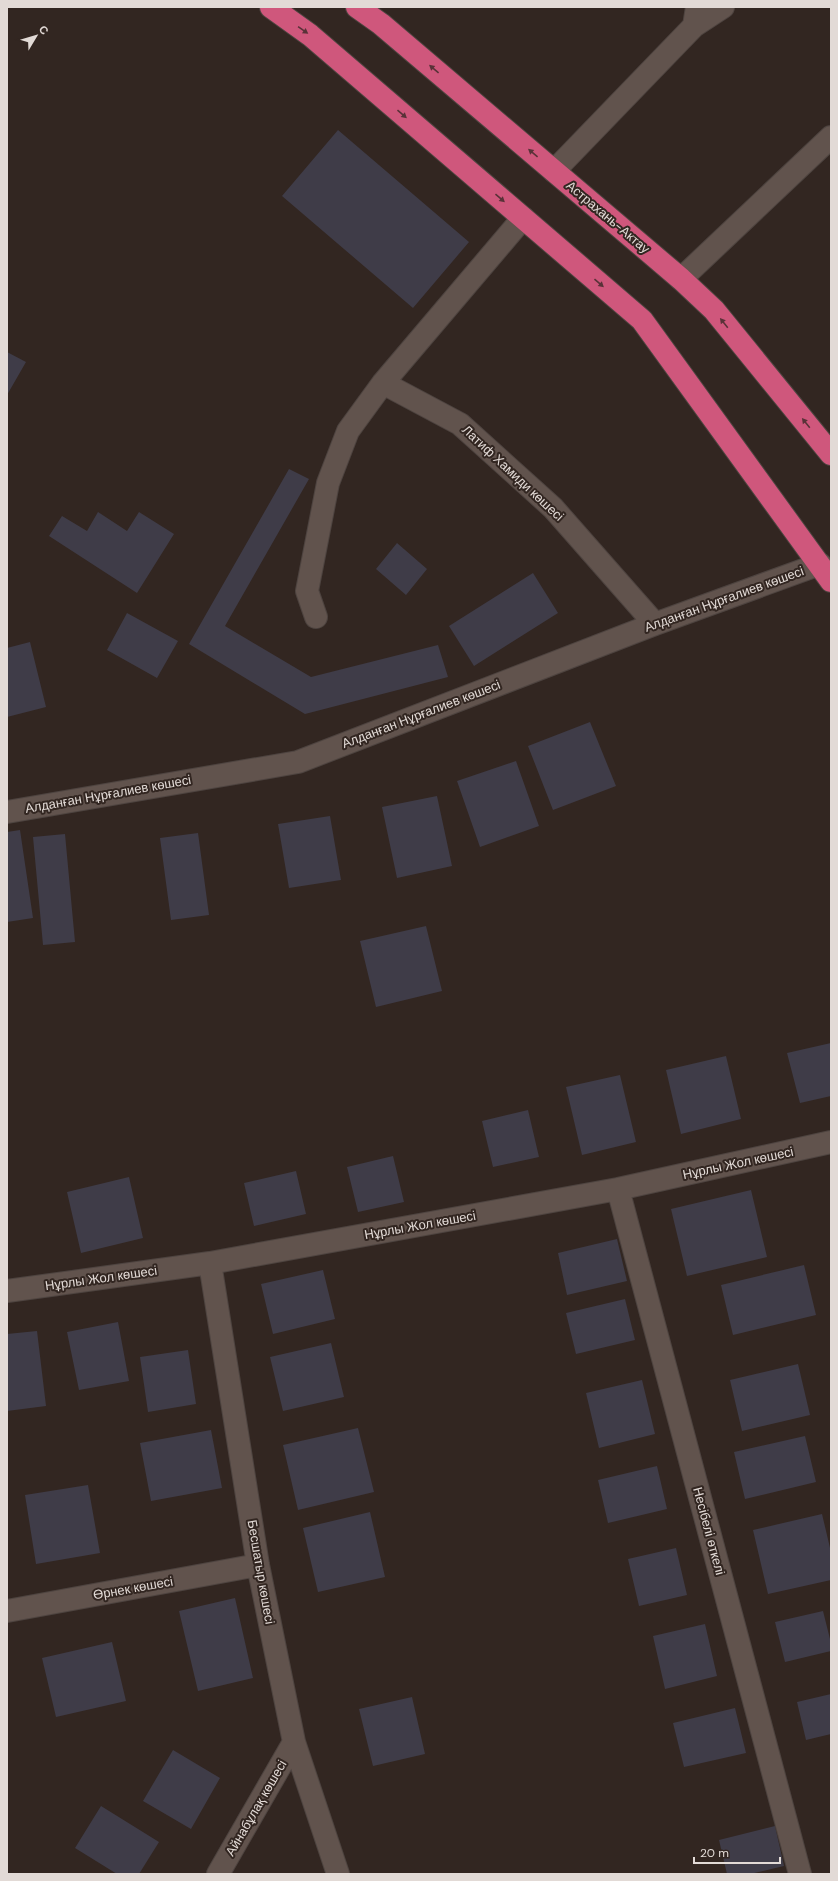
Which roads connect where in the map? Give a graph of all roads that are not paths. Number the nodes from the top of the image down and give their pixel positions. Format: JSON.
{"nodes":[{"id":1,"x":271,"y":7,"type":"edge"},
{"id":2,"x":357,"y":7,"type":"edge"},
{"id":3,"x":724,"y":7,"type":"edge"},
{"id":4,"x":696,"y":17,"type":"edge"},
{"id":5,"x":831,"y":137,"type":"edge"},
{"id":6,"x":554,"y":171,"type":"junction"},
{"id":7,"x":523,"y":218,"type":"junction"},
{"id":8,"x":681,"y":279,"type":"junction"},
{"id":9,"x":383,"y":383,"type":"junction"},
{"id":10,"x":831,"y":454,"type":"edge"},
{"id":11,"x":826,"y":572,"type":"edge"},
{"id":12,"x":316,"y":617,"type":"dead end"},
{"id":13,"x":655,"y":624,"type":"junction"},
{"id":14,"x":7,"y":812,"type":"edge"},
{"id":15,"x":831,"y":1142,"type":"edge"},
{"id":16,"x":618,"y":1189,"type":"junction"},
{"id":17,"x":210,"y":1263,"type":"junction"},
{"id":18,"x":7,"y":1291,"type":"edge"},
{"id":19,"x":258,"y":1565,"type":"junction"},
{"id":20,"x":7,"y":1611,"type":"edge"},
{"id":21,"x":294,"y":1742,"type":"junction"},
{"id":22,"x":218,"y":1874,"type":"edge"},
{"id":23,"x":338,"y":1874,"type":"edge"},
{"id":24,"x":800,"y":1874,"type":"edge"}],
"edges":[{"from":1,"to":7,"type":"highway","one_way":true},
{"from":6,"to":2,"type":"highway","name":"Астрахань-Актау","one_way":true},
{"from":3,"to":4,"type":"street"},
{"from":4,"to":6,"type":"street"},
{"from":5,"to":8,"type":"street"},
{"from":6,"to":8,"type":"highway","name":"Астрахань-Актау"},
{"from":7,"to":9,"type":"street"},
{"from":7,"to":11,"type":"highway","one_way":true},
{"from":10,"to":8,"type":"highway","name":"Астрахань-Актау","one_way":true},
{"from":9,"to":12,"type":"street"},
{"from":9,"to":13,"type":"street","name":"Латиф Хамиди көшесі"},
{"from":11,"to":13,"type":"street","name":"Алданған Нұрғалиев көшесі"},
{"from":13,"to":14,"type":"street","name":"Алданған Нұрғалиев көшесі"},
{"from":15,"to":16,"type":"street","name":"Нұрлы Жол көшесі"},
{"from":16,"to":17,"type":"street","name":"Нұрлы Жол көшесі"},
{"from":16,"to":24,"type":"street","name":"Несібелі өткелі"},
{"from":17,"to":18,"type":"street","name":"Нұрлы Жол көшесі"},
{"from":17,"to":19,"type":"street","name":"Бесшатыр көшесі"},
{"from":19,"to":20,"type":"street","name":"Өрнек көшесі"},
{"from":19,"to":21,"type":"street","name":"Бесшатыр көшесі"},
{"from":21,"to":22,"type":"street","name":"Айнабұлақ көшесі"},
{"from":21,"to":23,"type":"street","name":"Бесшатыр көшесі"}]}
